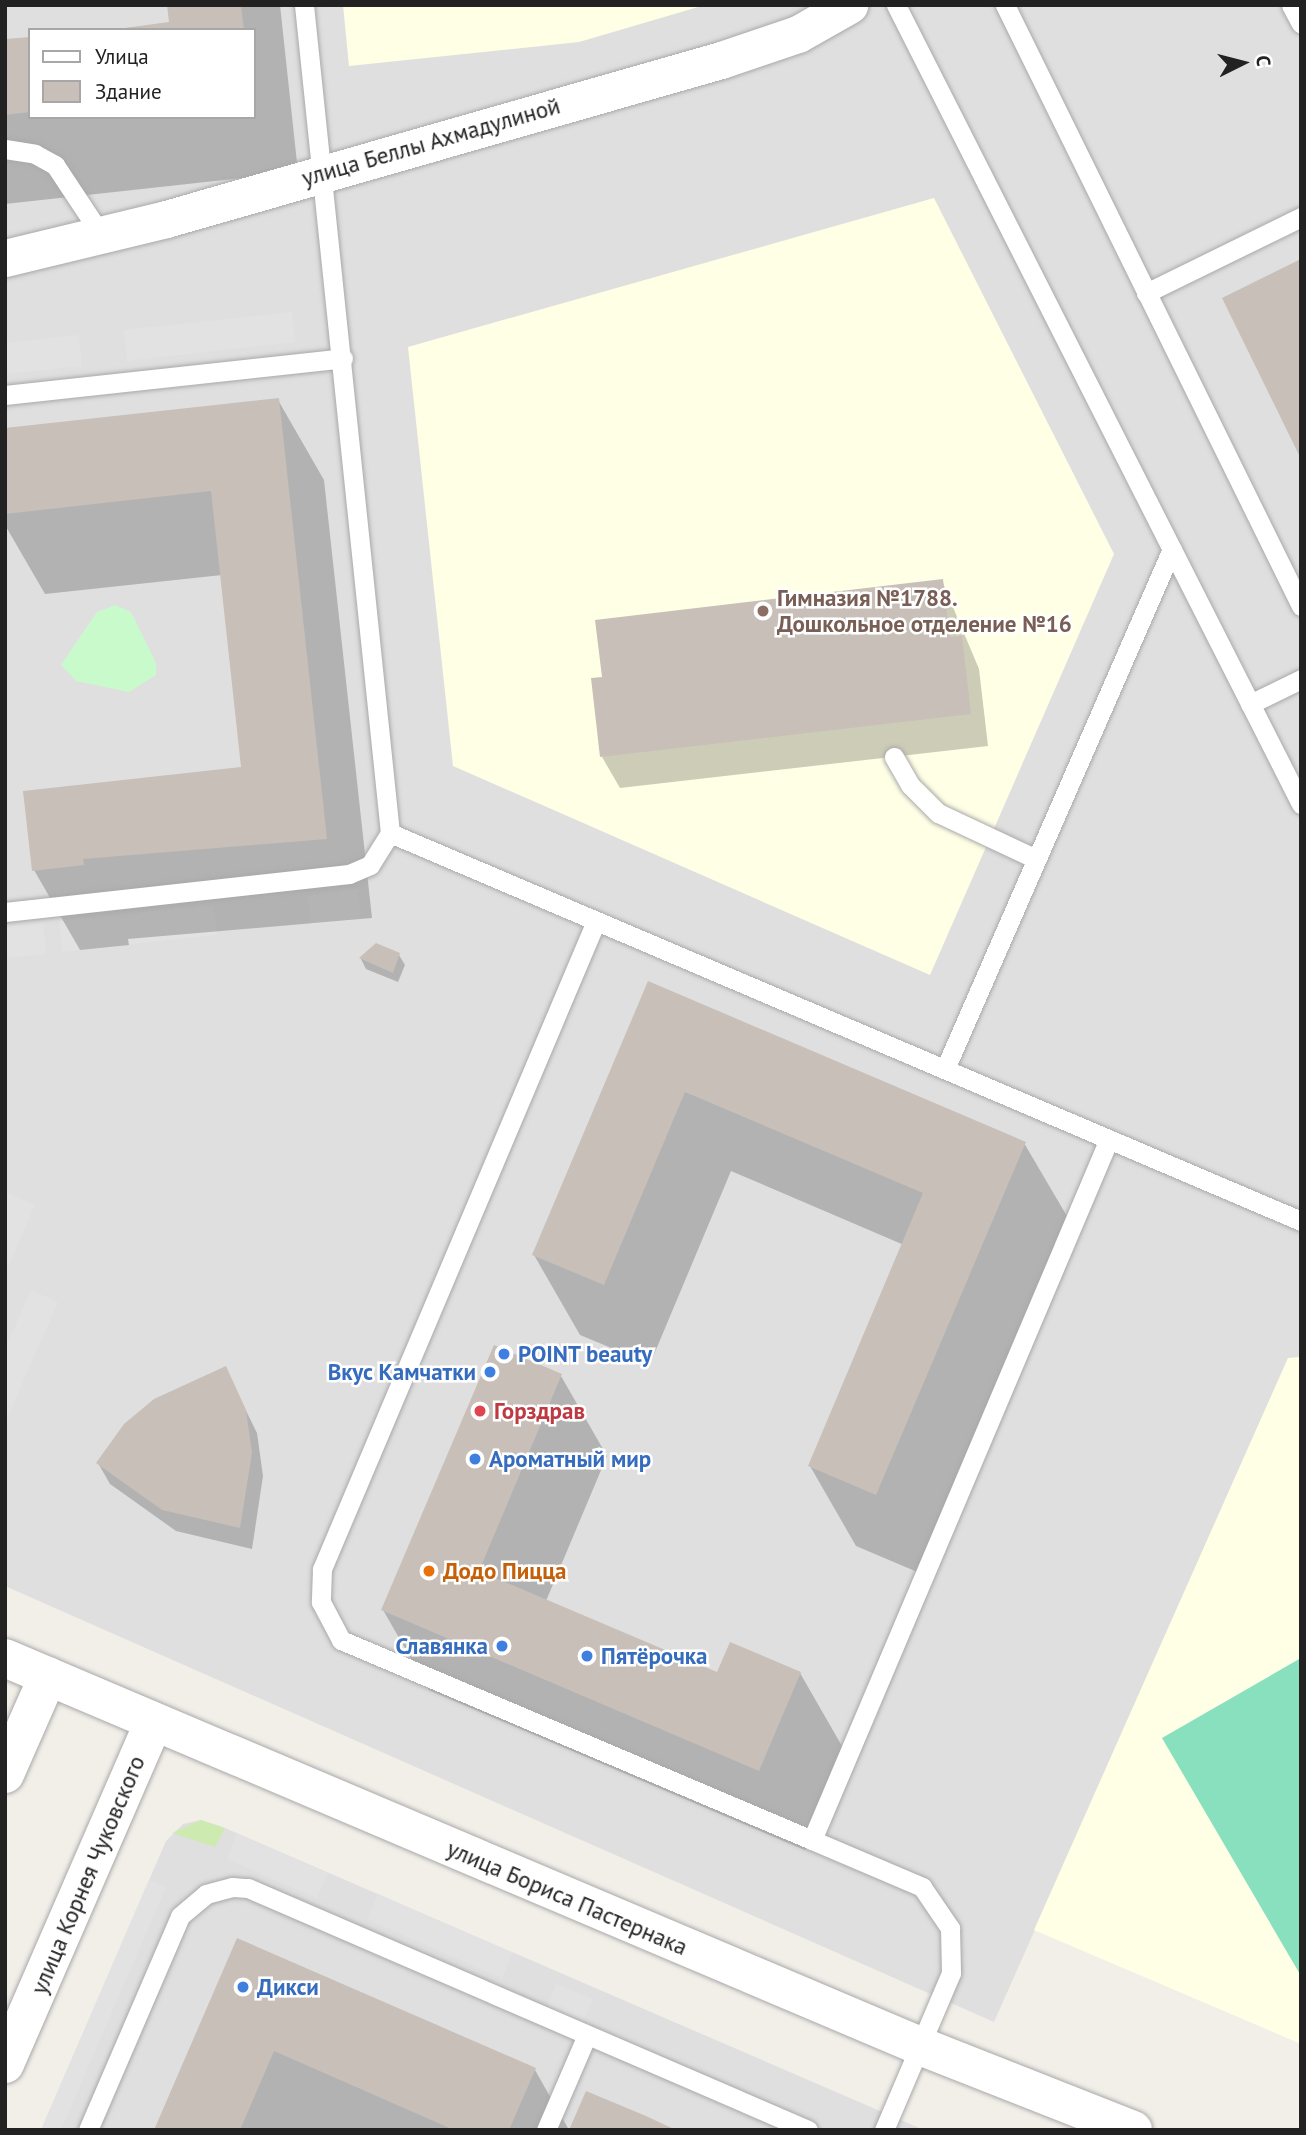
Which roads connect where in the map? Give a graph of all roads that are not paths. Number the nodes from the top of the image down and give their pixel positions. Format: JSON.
{"nodes":[{"id":1,"x":304,"y":5,"type":"edge"},
{"id":2,"x":849,"y":5,"type":"edge"},
{"id":3,"x":896,"y":5,"type":"edge"},
{"id":4,"x":1005,"y":5,"type":"edge"},
{"id":5,"x":1291,"y":5,"type":"edge"},
{"id":6,"x":1301,"y":24,"type":"edge"},
{"id":7,"x":5,"y":149,"type":"edge"},
{"id":8,"x":323,"y":173,"type":"junction"},
{"id":9,"x":1301,"y":217,"type":"edge"},
{"id":10,"x":102,"y":236,"type":"junction"},
{"id":11,"x":5,"y":258,"type":"edge"},
{"id":12,"x":1146,"y":293,"type":"junction"},
{"id":13,"x":343,"y":358,"type":"junction"},
{"id":14,"x":5,"y":395,"type":"edge"},
{"id":15,"x":1171,"y":549,"type":"junction"},
{"id":16,"x":1301,"y":606,"type":"edge"},
{"id":17,"x":1301,"y":679,"type":"edge"},
{"id":18,"x":1250,"y":704,"type":"junction"},
{"id":19,"x":894,"y":757,"type":"dead end"},
{"id":20,"x":1301,"y":804,"type":"edge"},
{"id":21,"x":390,"y":833,"type":"junction"},
{"id":22,"x":1036,"y":859,"type":"junction"},
{"id":23,"x":5,"y":912,"type":"edge"},
{"id":24,"x":597,"y":921,"type":"junction"},
{"id":25,"x":944,"y":1069,"type":"junction"},
{"id":26,"x":1109,"y":1139,"type":"junction"},
{"id":27,"x":1301,"y":1221,"type":"edge"},
{"id":28,"x":5,"y":1658,"type":"edge"},
{"id":29,"x":48,"y":1676,"type":"junction"},
{"id":30,"x":153,"y":1724,"type":"junction"},
{"id":31,"x":5,"y":1774,"type":"edge"},
{"id":32,"x":813,"y":1840,"type":"junction"},
{"id":33,"x":587,"y":2035,"type":"junction"},
{"id":34,"x":920,"y":2046,"type":"junction"},
{"id":35,"x":5,"y":2064,"type":"edge"},
{"id":36,"x":88,"y":2130,"type":"edge"},
{"id":37,"x":546,"y":2130,"type":"edge"},
{"id":38,"x":808,"y":2130,"type":"edge"},
{"id":39,"x":884,"y":2130,"type":"edge"},
{"id":40,"x":1133,"y":2130,"type":"edge"}],
"edges":[{"from":1,"to":8,"type":"lane"},
{"from":2,"to":8,"type":"street","name":"улица Беллы Ахмадулиной"},
{"from":3,"to":15,"type":"lane"},
{"from":4,"to":12,"type":"lane"},
{"from":5,"to":6,"type":"lane"},
{"from":7,"to":10,"type":"lane"},
{"from":8,"to":10,"type":"street","name":"улица Беллы Ахмадулиной"},
{"from":8,"to":13,"type":"lane"},
{"from":9,"to":12,"type":"lane"},
{"from":10,"to":11,"type":"street","name":"улица Беллы Ахмадулиной"},
{"from":12,"to":16,"type":"lane"},
{"from":13,"to":14,"type":"lane"},
{"from":13,"to":21,"type":"lane"},
{"from":15,"to":18,"type":"lane"},
{"from":15,"to":22,"type":"lane"},
{"from":17,"to":18,"type":"lane"},
{"from":18,"to":20,"type":"lane"},
{"from":19,"to":22,"type":"lane"},
{"from":21,"to":23,"type":"lane"},
{"from":21,"to":24,"type":"lane"},
{"from":22,"to":25,"type":"lane"},
{"from":24,"to":25,"type":"lane"},
{"from":24,"to":32,"type":"lane"},
{"from":25,"to":26,"type":"lane"},
{"from":26,"to":27,"type":"lane"},
{"from":26,"to":32,"type":"lane"},
{"from":28,"to":29,"type":"street","name":"улица Бориса Пастернака"},
{"from":29,"to":30,"type":"street","name":"улица Бориса Пастернака"},
{"from":29,"to":31,"type":"street"},
{"from":30,"to":34,"type":"street","name":"улица Бориса Пастернака"},
{"from":30,"to":35,"type":"street","name":"улица Корнея Чуковского"},
{"from":32,"to":34,"type":"lane"},
{"from":33,"to":36,"type":"lane"},
{"from":33,"to":37,"type":"lane"},
{"from":33,"to":38,"type":"lane"},
{"from":34,"to":39,"type":"lane"},
{"from":34,"to":40,"type":"street","name":"улица Бориса Пастернака"}]}
